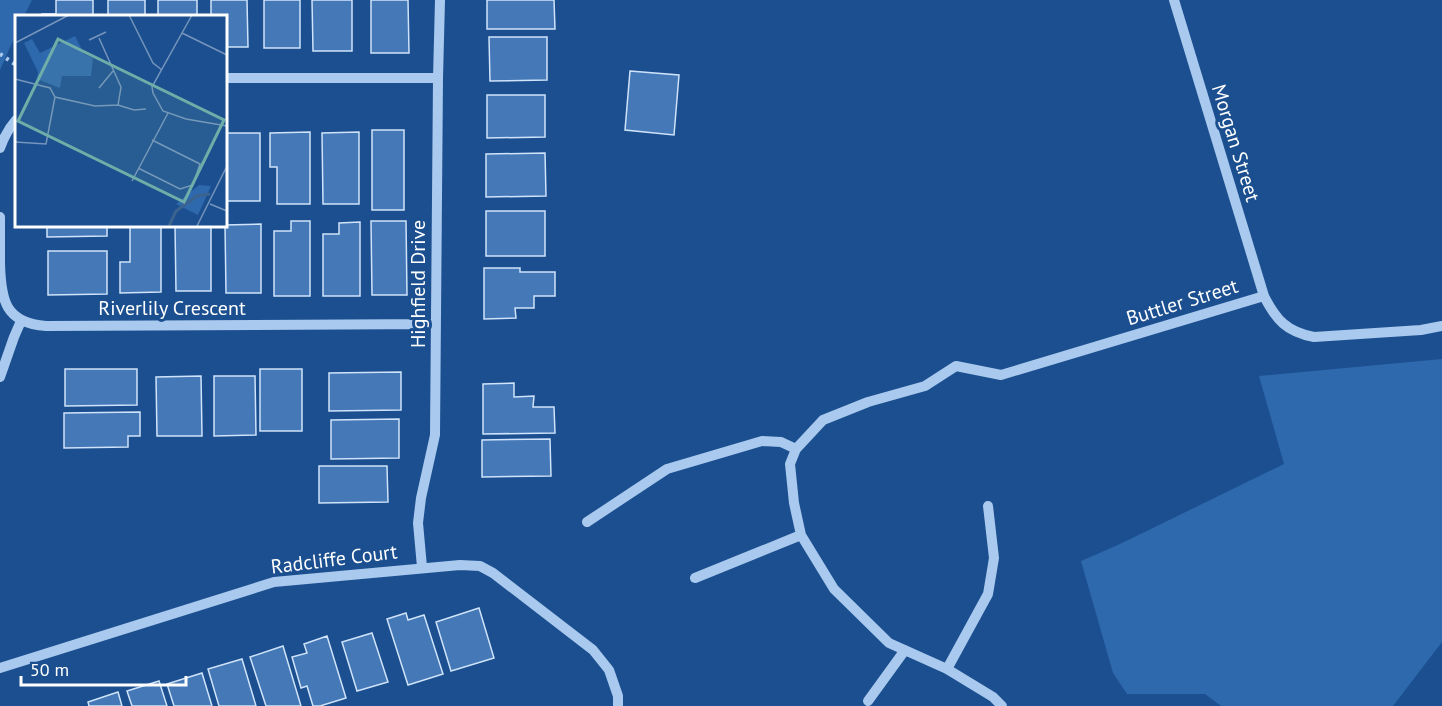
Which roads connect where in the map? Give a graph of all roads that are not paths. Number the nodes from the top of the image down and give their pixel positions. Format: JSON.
{"nodes":[{"id":1,"x":440,"y":0,"type":"edge"},
{"id":2,"x":1174,"y":0,"type":"edge"},
{"id":3,"x":226,"y":78,"type":"edge"},
{"id":4,"x":438,"y":78,"type":"junction"},
{"id":5,"x":15,"y":121,"type":"edge"},
{"id":6,"x":0,"y":148,"type":"edge"},
{"id":7,"x":0,"y":217,"type":"edge"},
{"id":8,"x":1264,"y":296,"type":"junction"},
{"id":9,"x":21,"y":321,"type":"junction"},
{"id":10,"x":436,"y":324,"type":"junction"},
{"id":11,"x":1442,"y":326,"type":"edge"},
{"id":12,"x":0,"y":378,"type":"edge"},
{"id":13,"x":796,"y":449,"type":"junction"},
{"id":14,"x":988,"y":507,"type":"dead end"},
{"id":15,"x":587,"y":522,"type":"dead end"},
{"id":16,"x":801,"y":535,"type":"junction"},
{"id":17,"x":422,"y":567,"type":"junction"},
{"id":18,"x":696,"y":578,"type":"dead end"},
{"id":19,"x":905,"y":650,"type":"junction"},
{"id":20,"x":0,"y":668,"type":"edge"},
{"id":21,"x":947,"y":669,"type":"junction"},
{"id":22,"x":868,"y":701,"type":"dead end"},
{"id":23,"x":618,"y":706,"type":"edge"},
{"id":24,"x":1002,"y":706,"type":"edge"}],
"edges":[{"from":1,"to":4,"type":"street","name":"Highfield Drive"},
{"from":2,"to":8,"type":"street","name":"Morgan Street"},
{"from":3,"to":4,"type":"street"},
{"from":4,"to":10,"type":"street","name":"Highfield Drive"},
{"from":5,"to":6,"type":"street"},
{"from":7,"to":9,"type":"street"},
{"from":8,"to":11,"type":"street","name":"Buttler Street"},
{"from":8,"to":13,"type":"street","name":"Buttler Street"},
{"from":9,"to":10,"type":"street","name":"Riverlily Crescent"},
{"from":9,"to":12,"type":"street"},
{"from":10,"to":17,"type":"street","name":"Highfield Drive"},
{"from":13,"to":15,"type":"street"},
{"from":13,"to":16,"type":"street"},
{"from":14,"to":21,"type":"street"},
{"from":16,"to":18,"type":"street"},
{"from":16,"to":19,"type":"street"},
{"from":17,"to":20,"type":"street","name":"Radcliffe Court"},
{"from":17,"to":23,"type":"street","name":"Radcliffe Court"},
{"from":19,"to":21,"type":"street"},
{"from":19,"to":22,"type":"street"},
{"from":21,"to":24,"type":"street"}]}
